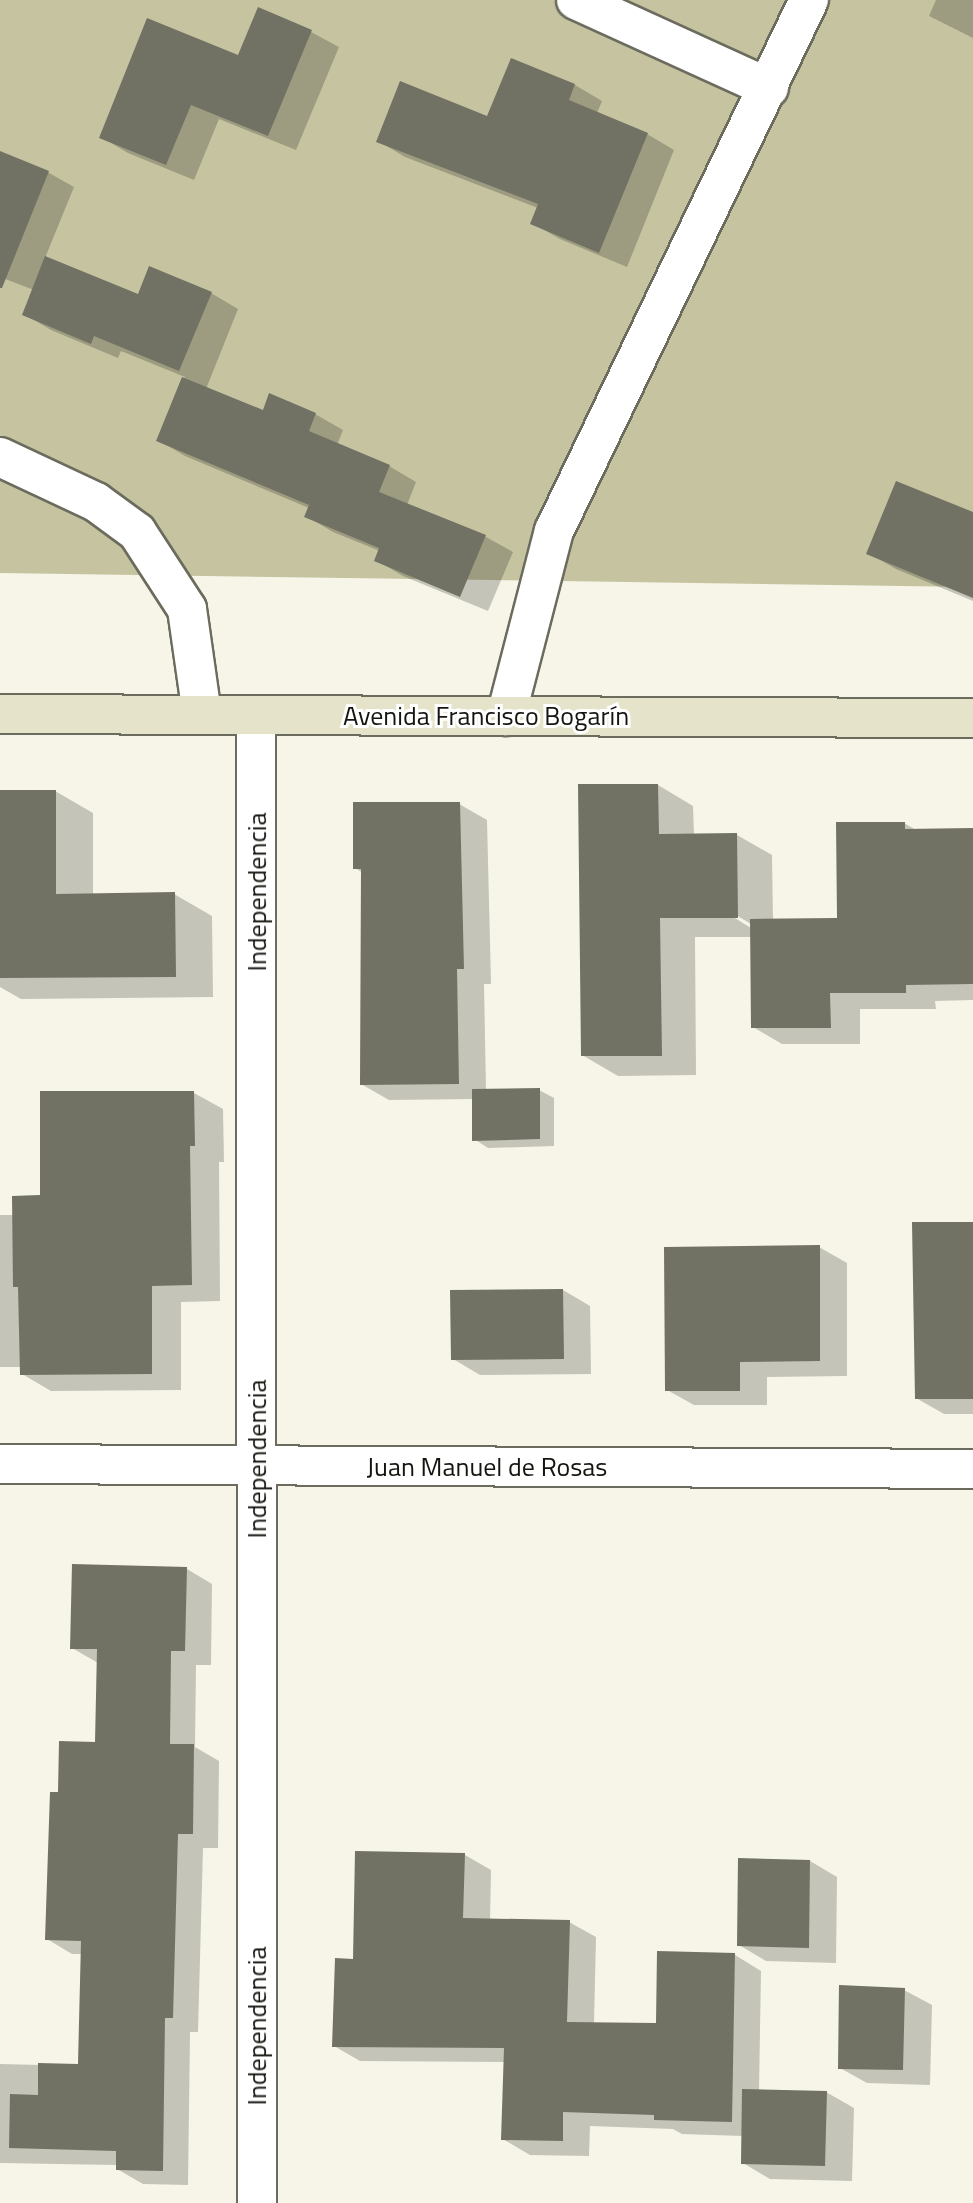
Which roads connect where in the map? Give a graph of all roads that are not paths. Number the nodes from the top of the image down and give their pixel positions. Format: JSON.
{"nodes":[{"id":1,"x":576,"y":0,"type":"edge"},
{"id":2,"x":809,"y":0,"type":"edge"},
{"id":3,"x":769,"y":88,"type":"junction"},
{"id":4,"x":0,"y":457,"type":"edge"},
{"id":5,"x":0,"y":714,"type":"edge"},
{"id":6,"x":202,"y":715,"type":"junction"},
{"id":7,"x":257,"y":715,"type":"junction"},
{"id":8,"x":506,"y":716,"type":"junction"},
{"id":9,"x":973,"y":718,"type":"edge"},
{"id":10,"x":0,"y":1464,"type":"edge"},
{"id":11,"x":257,"y":1465,"type":"junction"},
{"id":12,"x":973,"y":1469,"type":"edge"},
{"id":13,"x":257,"y":2203,"type":"edge"}],
"edges":[{"from":1,"to":3,"type":"street"},
{"from":2,"to":3,"type":"street"},
{"from":3,"to":8,"type":"street"},
{"from":4,"to":6,"type":"street"},
{"from":5,"to":6,"type":"street","name":"Avenida Francisco Bogarín"},
{"from":6,"to":7,"type":"street","name":"Avenida Francisco Bogarín"},
{"from":7,"to":8,"type":"street","name":"Avenida Francisco Bogarín"},
{"from":7,"to":11,"type":"street","name":"Independencia"},
{"from":8,"to":9,"type":"street","name":"Avenida Francisco Bogarín"},
{"from":10,"to":11,"type":"street","name":"Juan Manuel de Rosas"},
{"from":11,"to":12,"type":"street","name":"Juan Manuel de Rosas"},
{"from":11,"to":13,"type":"street","name":"Independencia"}]}
